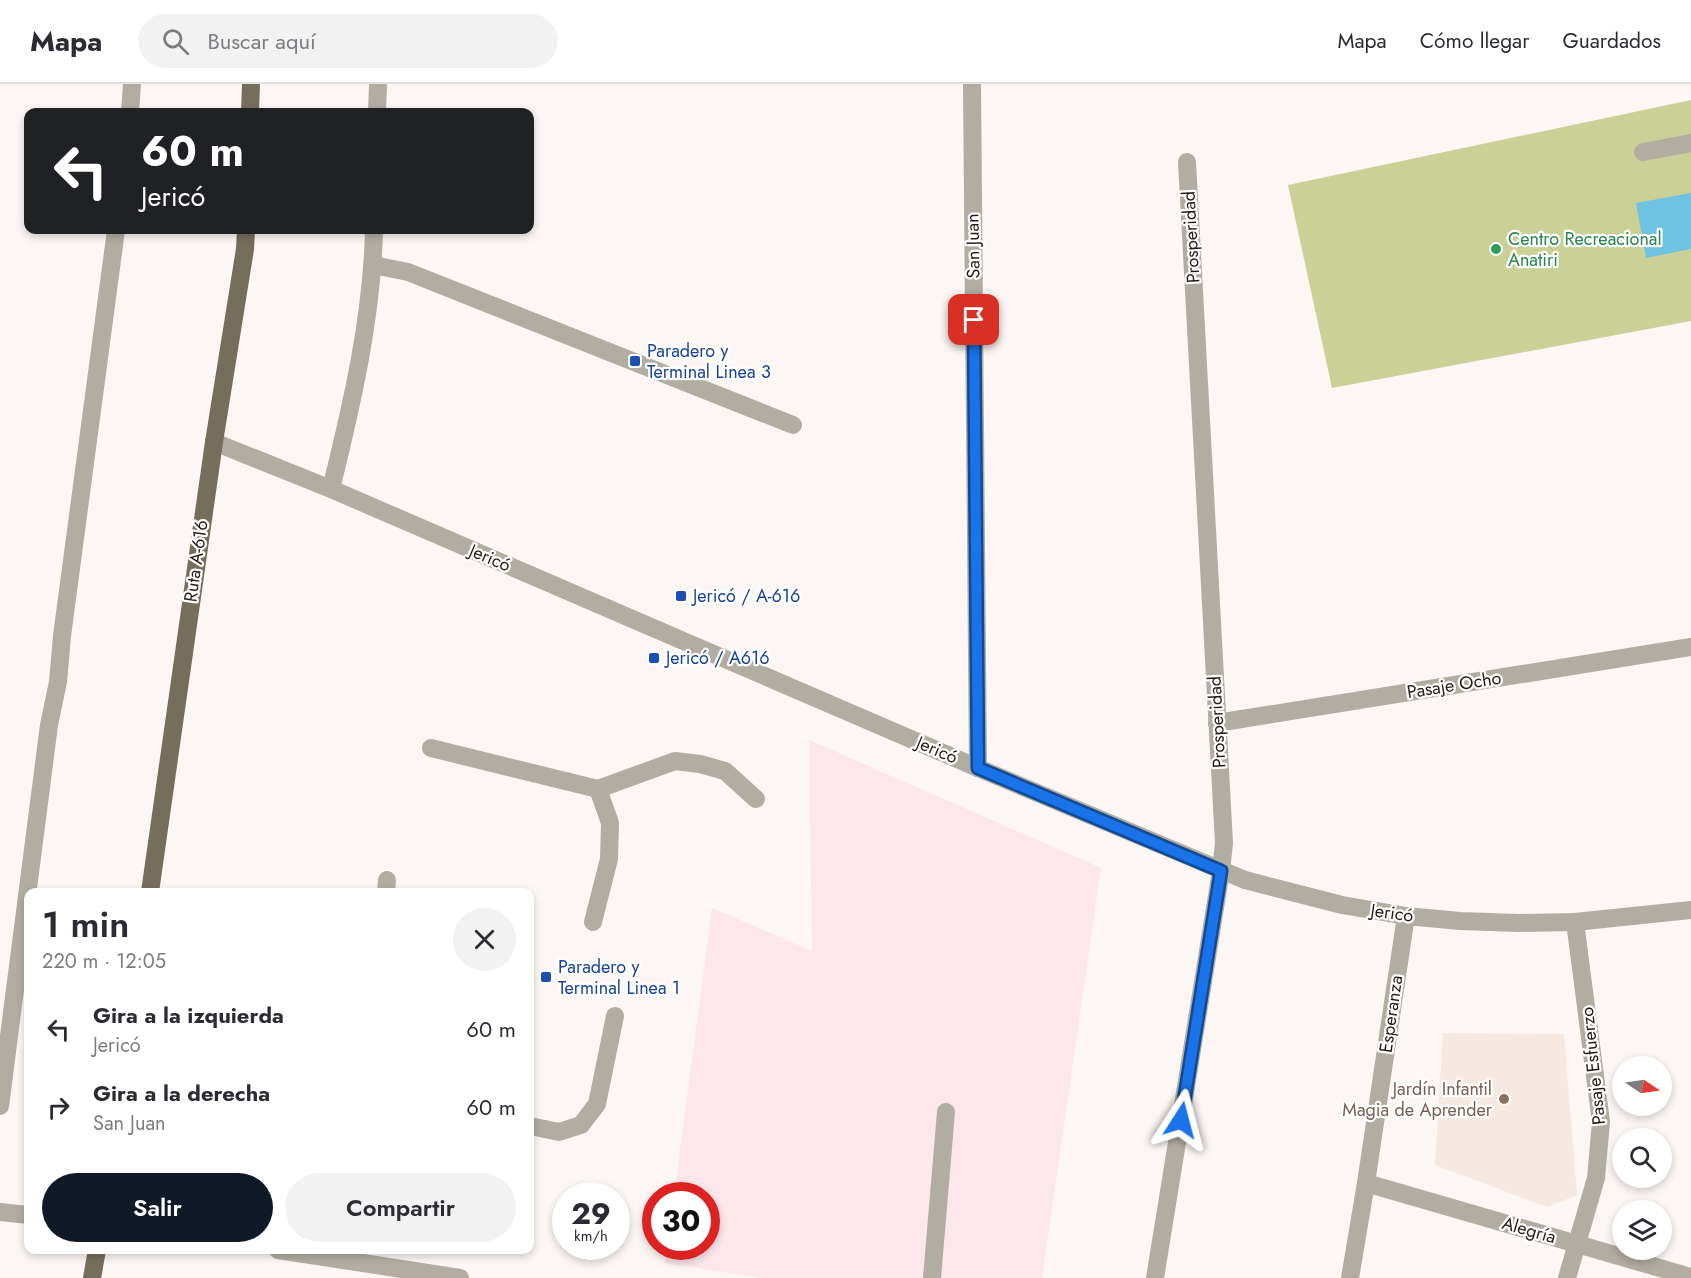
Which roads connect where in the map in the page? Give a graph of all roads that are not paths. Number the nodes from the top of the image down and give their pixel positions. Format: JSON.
{"nodes":[{"id":1,"x":132,"y":84,"type":"edge"},
{"id":2,"x":251,"y":84,"type":"edge"},
{"id":3,"x":378,"y":84,"type":"edge"},
{"id":4,"x":972,"y":84,"type":"edge"},
{"id":5,"x":130,"y":108,"type":"edge"},
{"id":6,"x":250,"y":108,"type":"edge"},
{"id":7,"x":377,"y":108,"type":"edge"},
{"id":8,"x":1691,"y":142,"type":"edge"},
{"id":9,"x":1643,"y":152,"type":"dead end"},
{"id":10,"x":1187,"y":162,"type":"dead end"},
{"id":11,"x":115,"y":234,"type":"edge"},
{"id":12,"x":246,"y":234,"type":"edge"},
{"id":13,"x":374,"y":234,"type":"edge"},
{"id":14,"x":373,"y":265,"type":"junction"},
{"id":15,"x":793,"y":425,"type":"dead end"},
{"id":16,"x":214,"y":442,"type":"junction"},
{"id":17,"x":330,"y":489,"type":"junction"},
{"id":18,"x":1691,"y":647,"type":"edge"},
{"id":19,"x":1217,"y":723,"type":"junction"},
{"id":20,"x":431,"y":748,"type":"dead end"},
{"id":21,"x":978,"y":768,"type":"junction"},
{"id":22,"x":598,"y":789,"type":"junction"},
{"id":23,"x":756,"y":800,"type":"dead end"},
{"id":24,"x":1221,"y":871,"type":"junction"},
{"id":25,"x":28,"y":888,"type":"edge"},
{"id":26,"x":151,"y":888,"type":"edge"},
{"id":27,"x":1691,"y":910,"type":"edge"},
{"id":28,"x":1406,"y":916,"type":"junction"},
{"id":29,"x":24,"y":919,"type":"edge"},
{"id":30,"x":594,"y":922,"type":"dead end"},
{"id":31,"x":1575,"y":922,"type":"junction"},
{"id":32,"x":615,"y":1016,"type":"dead end"},
{"id":33,"x":0,"y":1106,"type":"edge"},
{"id":34,"x":946,"y":1112,"type":"dead end"},
{"id":35,"x":534,"y":1127,"type":"edge"},
{"id":36,"x":1366,"y":1183,"type":"junction"},
{"id":37,"x":0,"y":1212,"type":"edge"},
{"id":38,"x":24,"y":1215,"type":"edge"},
{"id":39,"x":1576,"y":1244,"type":"junction"},
{"id":40,"x":95,"y":1254,"type":"edge"},
{"id":41,"x":304,"y":1254,"type":"edge"},
{"id":42,"x":1691,"y":1277,"type":"edge"},
{"id":43,"x":92,"y":1278,"type":"edge"},
{"id":44,"x":460,"y":1278,"type":"edge"},
{"id":45,"x":932,"y":1278,"type":"edge"},
{"id":46,"x":1155,"y":1278,"type":"edge"},
{"id":47,"x":1350,"y":1278,"type":"edge"},
{"id":48,"x":1567,"y":1278,"type":"edge"}],
"edges":[{"from":1,"to":5,"type":"street"},
{"from":2,"to":6,"type":"main road"},
{"from":3,"to":7,"type":"street"},
{"from":4,"to":21,"type":"street","name":"San Juan"},
{"from":8,"to":9,"type":"street"},
{"from":10,"to":19,"type":"street","name":"Prosperidad"},
{"from":11,"to":25,"type":"street"},
{"from":12,"to":16,"type":"main road","name":"Ruta A-616"},
{"from":13,"to":14,"type":"street"},
{"from":14,"to":15,"type":"street"},
{"from":14,"to":17,"type":"street"},
{"from":16,"to":17,"type":"street","name":"Jericó"},
{"from":16,"to":26,"type":"main road","name":"Ruta A-616"},
{"from":17,"to":21,"type":"street","name":"Jericó"},
{"from":18,"to":19,"type":"street","name":"Pasaje Ocho"},
{"from":19,"to":24,"type":"street","name":"Prosperidad"},
{"from":20,"to":22,"type":"street"},
{"from":21,"to":24,"type":"street","name":"Jericó"},
{"from":22,"to":23,"type":"street"},
{"from":22,"to":30,"type":"street"},
{"from":24,"to":28,"type":"street","name":"Jericó"},
{"from":24,"to":46,"type":"street","name":"Prosperidad"},
{"from":27,"to":31,"type":"street","name":"Jericó"},
{"from":28,"to":31,"type":"street","name":"Jericó"},
{"from":28,"to":36,"type":"street","name":"Esperanza"},
{"from":29,"to":33,"type":"street"},
{"from":31,"to":39,"type":"street","name":"Pasaje Esfuerzo"},
{"from":32,"to":35,"type":"street"},
{"from":34,"to":45,"type":"street"},
{"from":36,"to":39,"type":"street","name":"Alegría"},
{"from":36,"to":47,"type":"street","name":"Esperanza"},
{"from":37,"to":38,"type":"street"},
{"from":39,"to":42,"type":"street","name":"Alegría"},
{"from":39,"to":48,"type":"street","name":"Pasaje Esfuerzo"},
{"from":40,"to":43,"type":"main road"},
{"from":41,"to":44,"type":"street"}]}
